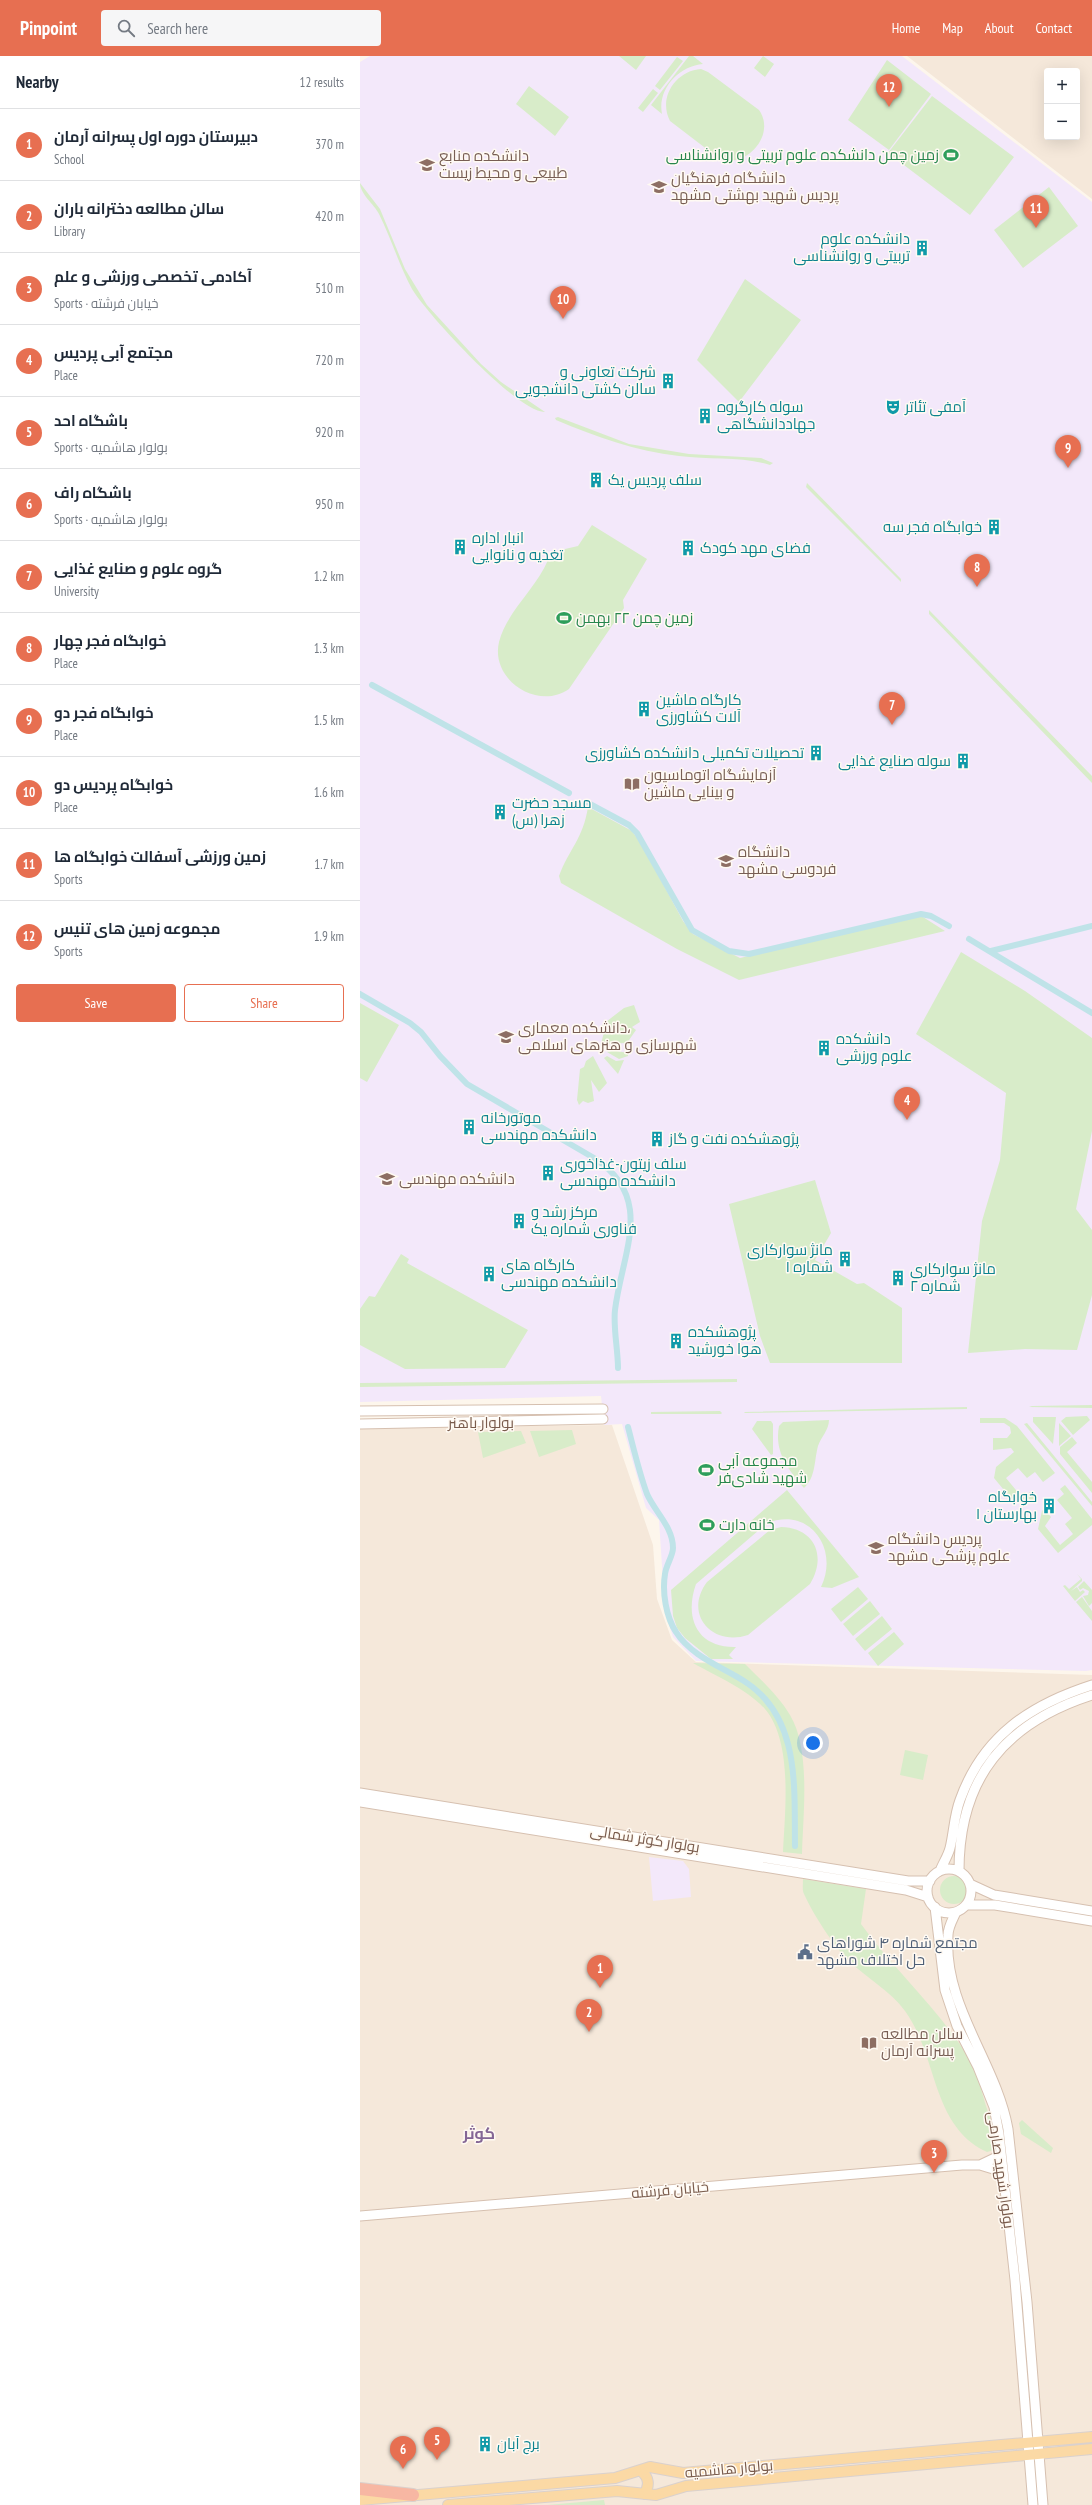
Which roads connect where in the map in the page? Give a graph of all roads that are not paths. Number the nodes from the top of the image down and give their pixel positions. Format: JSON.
{"nodes":[{"id":1,"x":364,"y":1411,"type":"edge"},
{"id":2,"x":364,"y":1424,"type":"edge"},
{"id":3,"x":1092,"y":1685,"type":"edge"},
{"id":4,"x":1092,"y":1695,"type":"edge"},
{"id":5,"x":360,"y":1793,"type":"edge"},
{"id":6,"x":360,"y":1802,"type":"edge"},
{"id":7,"x":512,"y":1822,"type":"junction"},
{"id":8,"x":541,"y":1827,"type":"junction"},
{"id":9,"x":940,"y":1871,"type":"junction"},
{"id":10,"x":959,"y":1871,"type":"junction"},
{"id":11,"x":930,"y":1881,"type":"junction"},
{"id":12,"x":970,"y":1884,"type":"junction"},
{"id":13,"x":928,"y":1898,"type":"junction"},
{"id":14,"x":966,"y":1906,"type":"junction"},
{"id":15,"x":935,"y":1907,"type":"junction"},
{"id":16,"x":1092,"y":1911,"type":"edge"},
{"id":17,"x":956,"y":1912,"type":"junction"},
{"id":18,"x":1092,"y":1921,"type":"edge"},
{"id":19,"x":1002,"y":2155,"type":"junction"},
{"id":20,"x":980,"y":2165,"type":"junction"},
{"id":21,"x":1003,"y":2172,"type":"junction"},
{"id":22,"x":360,"y":2216,"type":"edge"},
{"id":23,"x":1024,"y":2279,"type":"junction"},
{"id":24,"x":1015,"y":2280,"type":"junction"},
{"id":25,"x":1092,"y":2436,"type":"edge"},
{"id":26,"x":1039,"y":2441,"type":"junction"},
{"id":27,"x":1028,"y":2442,"type":"junction"},
{"id":28,"x":1092,"y":2449,"type":"edge"},
{"id":29,"x":1034,"y":2454,"type":"junction"},
{"id":30,"x":811,"y":2461,"type":"junction"},
{"id":31,"x":641,"y":2471,"type":"junction"},
{"id":32,"x":811,"y":2474,"type":"junction"},
{"id":33,"x":360,"y":2490,"type":"edge"},
{"id":34,"x":644,"y":2494,"type":"junction"},
{"id":35,"x":413,"y":2495,"type":"junction"},
{"id":36,"x":360,"y":2500,"type":"edge"},
{"id":37,"x":448,"y":2505,"type":"edge"},
{"id":38,"x":1033,"y":2505,"type":"edge"},
{"id":39,"x":1043,"y":2505,"type":"edge"}],
"edges":[{"from":1,"to":2,"type":"street"},
{"from":1,"to":2,"type":"street","name":"بولوار باهنر"},
{"from":3,"to":9,"type":"street"},
{"from":4,"to":10,"type":"street"},
{"from":5,"to":7,"type":"street","name":"بولوار کوثر شمالی"},
{"from":6,"to":7,"type":"street","name":"بولوار کوثر شمالی"},
{"from":7,"to":8,"type":"street","name":"بولوار کوثر شمالی"},
{"from":8,"to":11,"type":"street","name":"بولوار کوثر شمالی"},
{"from":8,"to":13,"type":"street","name":"بولوار کوثر شمالی"},
{"from":9,"to":10,"type":"street"},
{"from":9,"to":11,"type":"street"},
{"from":10,"to":12,"type":"street"},
{"from":11,"to":13,"type":"street"},
{"from":12,"to":14,"type":"street"},
{"from":12,"to":16,"type":"street"},
{"from":13,"to":15,"type":"street"},
{"from":14,"to":17,"type":"street"},
{"from":14,"to":18,"type":"street"},
{"from":15,"to":17,"type":"street"},
{"from":15,"to":19,"type":"street","name":"بولوار شهید صارمی"},
{"from":17,"to":23,"type":"street","name":"بولوار شهید صارمی"},
{"from":19,"to":20,"type":"street","name":"خیابان فرشته"},
{"from":19,"to":21,"type":"street","name":"بولوار شهید صارمی"},
{"from":20,"to":21,"type":"street","name":"خیابان فرشته"},
{"from":20,"to":22,"type":"street","name":"خیابان فرشته"},
{"from":21,"to":24,"type":"street","name":"بولوار شهید صارمی"},
{"from":23,"to":24,"type":"street"},
{"from":23,"to":26,"type":"street","name":"بولوار شهید صارمی"},
{"from":24,"to":27,"type":"street","name":"بولوار شهید صارمی"},
{"from":25,"to":26,"type":"main road"},
{"from":26,"to":27,"type":"main road","name":"بولوار هاشمیه"},
{"from":26,"to":29,"type":"street","name":"بولوار شهید صارمی"},
{"from":27,"to":29,"type":"street","name":"بولوار شهید صارمی"},
{"from":27,"to":30,"type":"main road","name":"بولوار هاشمیه"},
{"from":28,"to":29,"type":"main road","name":"بولوار هاشمیه"},
{"from":29,"to":32,"type":"main road","name":"بولوار هاشمیه"},
{"from":29,"to":38,"type":"street"},
{"from":29,"to":39,"type":"street"},
{"from":30,"to":31,"type":"main road","name":"بولوار هاشمیه"},
{"from":30,"to":32,"type":"main road"},
{"from":31,"to":34,"type":"main road"},
{"from":31,"to":35,"type":"main road","name":"بولوار هاشمیه"},
{"from":32,"to":34,"type":"main road","name":"بولوار هاشمیه"},
{"from":33,"to":35,"type":"highway"},
{"from":34,"to":37,"type":"main road","name":"بولوار هاشمیه"},
{"from":35,"to":36,"type":"main road","name":"بولوار هاشمیه"}]}
